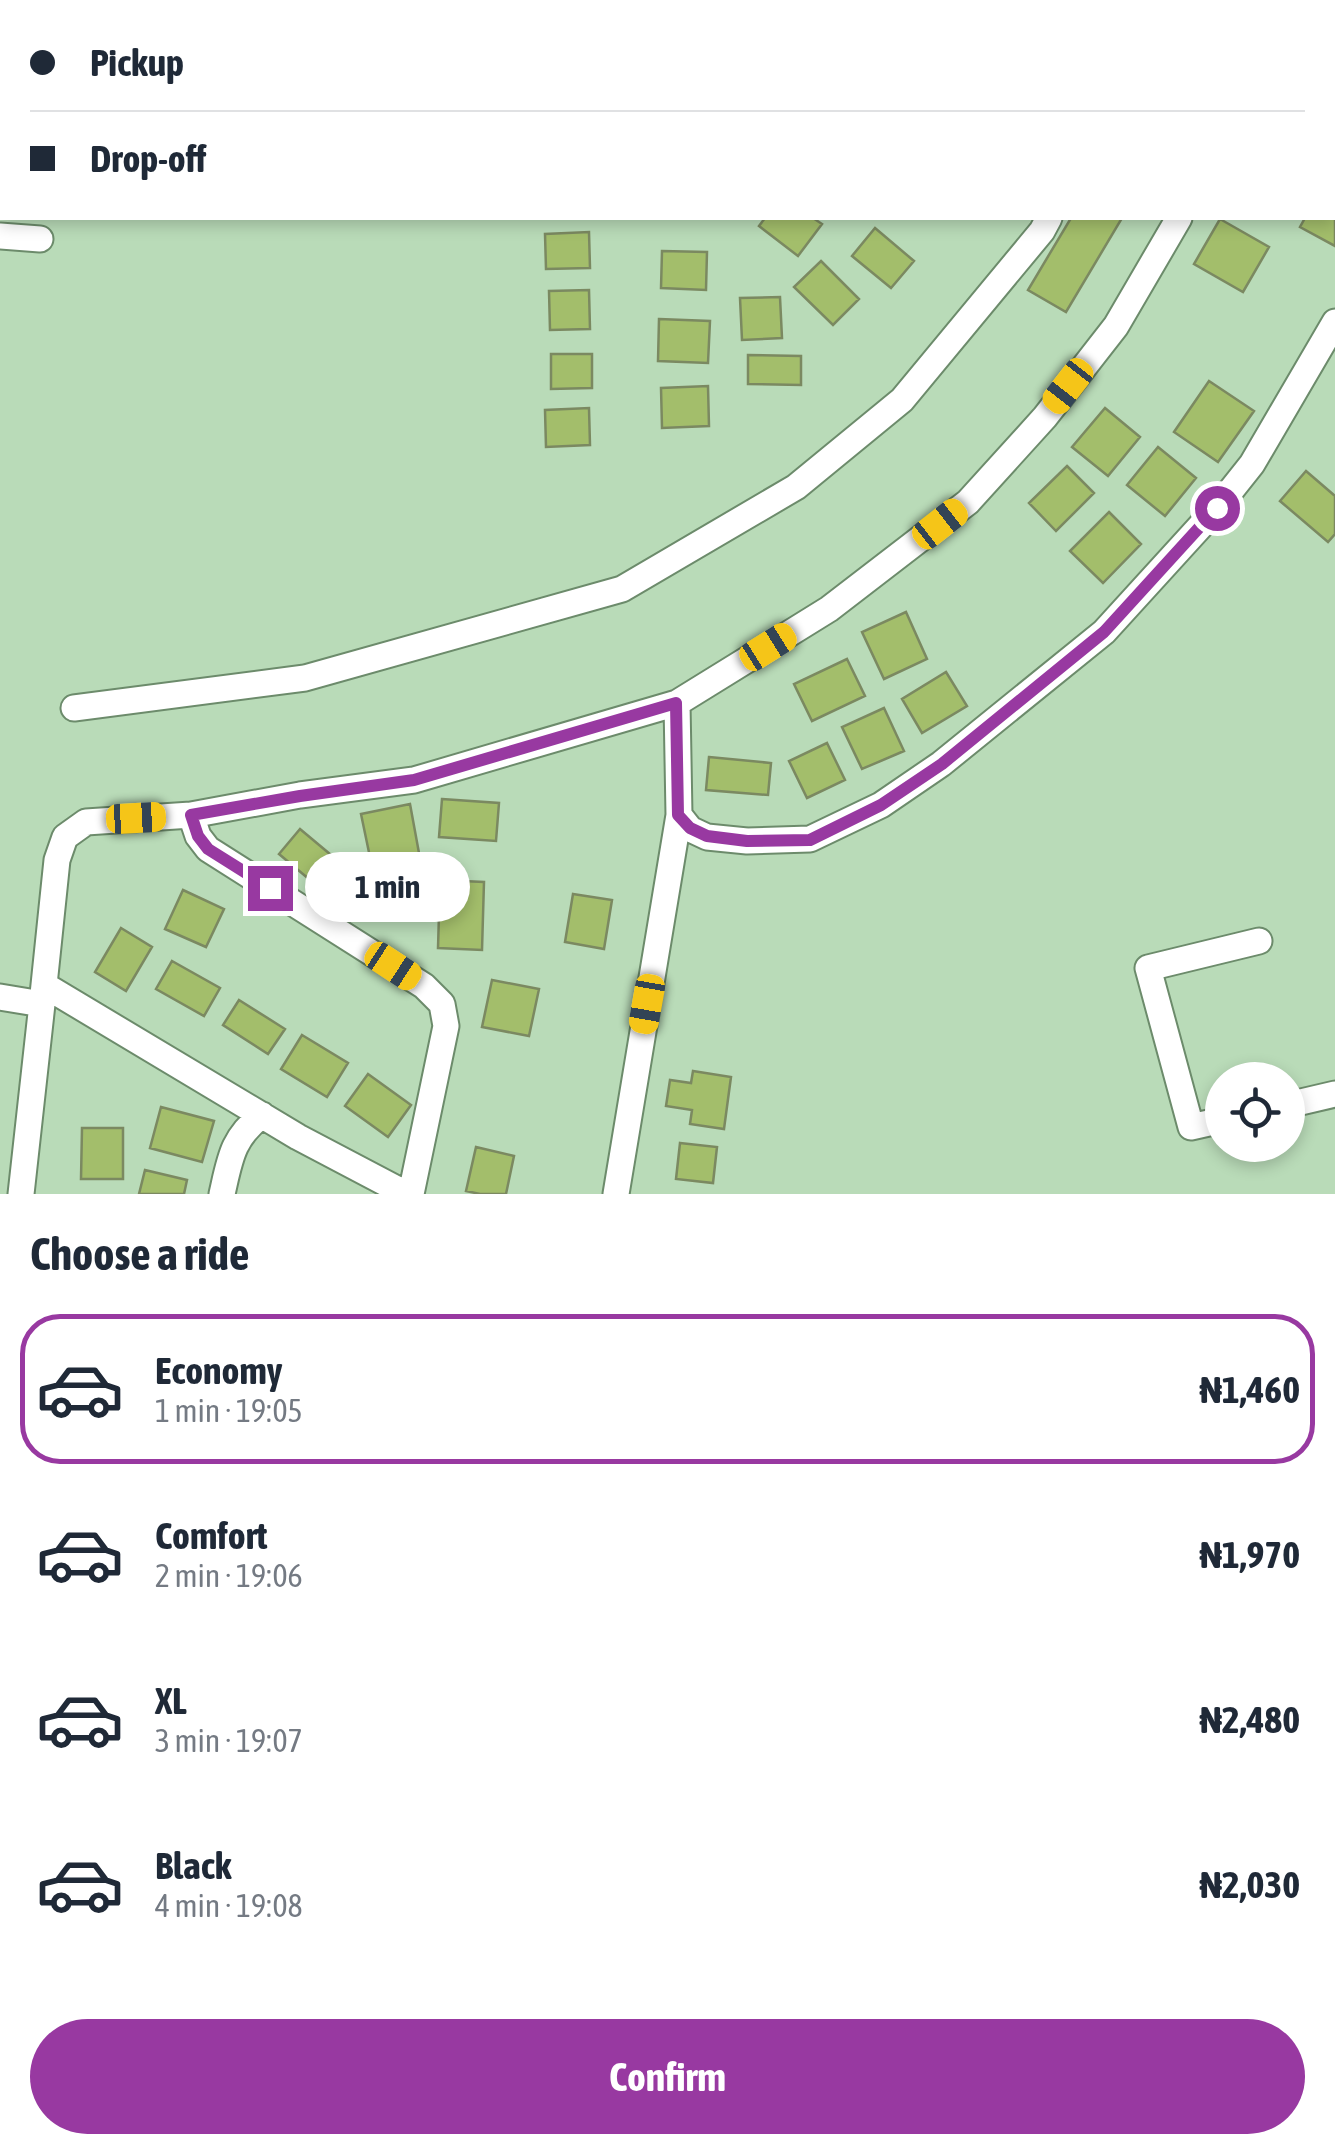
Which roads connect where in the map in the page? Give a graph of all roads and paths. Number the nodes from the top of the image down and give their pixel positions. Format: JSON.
{"nodes":[{"id":1,"x":1048,"y":220,"type":"edge"},
{"id":2,"x":1178,"y":220,"type":"edge"},
{"id":3,"x":0,"y":236,"type":"edge"},
{"id":4,"x":40,"y":239,"type":"dead end"},
{"id":5,"x":1335,"y":322,"type":"edge"},
{"id":6,"x":676,"y":703,"type":"junction"},
{"id":7,"x":74,"y":708,"type":"dead end"},
{"id":8,"x":191,"y":815,"type":"junction"},
{"id":9,"x":678,"y":815,"type":"junction"},
{"id":10,"x":1259,"y":941,"type":"dead end"},
{"id":11,"x":43,"y":994,"type":"junction"},
{"id":12,"x":0,"y":996,"type":"edge"},
{"id":13,"x":1335,"y":1094,"type":"edge"},
{"id":14,"x":1305,"y":1101,"type":"edge"},
{"id":15,"x":262,"y":1115,"type":"junction"},
{"id":16,"x":1205,"y":1124,"type":"edge"},
{"id":17,"x":21,"y":1194,"type":"edge"},
{"id":18,"x":222,"y":1194,"type":"edge"},
{"id":19,"x":400,"y":1194,"type":"edge"},
{"id":20,"x":411,"y":1194,"type":"edge"},
{"id":21,"x":616,"y":1194,"type":"edge"}],
"edges":[{"from":1,"to":7,"type":"street"},
{"from":2,"to":6,"type":"street"},
{"from":3,"to":4,"type":"street"},
{"from":5,"to":9,"type":"street"},
{"from":6,"to":8,"type":"street"},
{"from":6,"to":9,"type":"street"},
{"from":8,"to":11,"type":"street"},
{"from":8,"to":20,"type":"street"},
{"from":9,"to":21,"type":"street"},
{"from":10,"to":16,"type":"street"},
{"from":11,"to":12,"type":"street"},
{"from":11,"to":15,"type":"street"},
{"from":11,"to":17,"type":"street"},
{"from":13,"to":14,"type":"street"},
{"from":15,"to":18,"type":"street"},
{"from":15,"to":19,"type":"street"}]}
